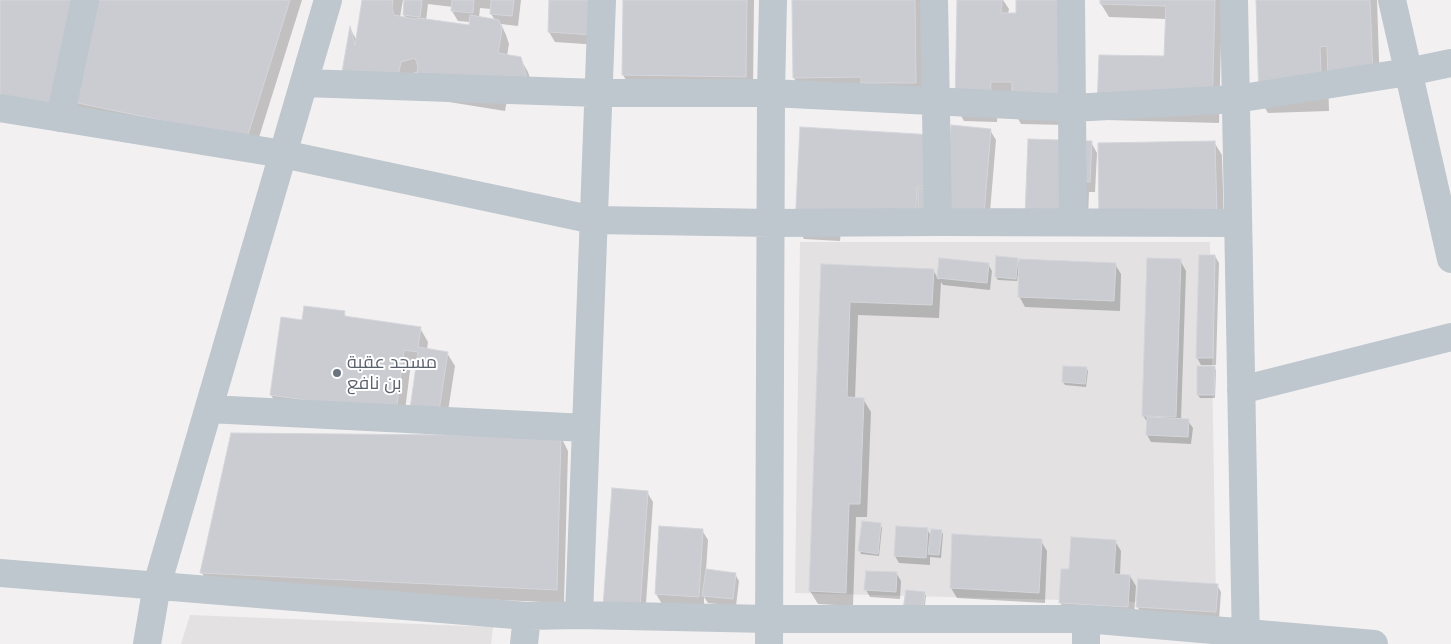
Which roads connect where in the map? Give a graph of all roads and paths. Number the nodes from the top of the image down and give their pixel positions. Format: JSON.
{"nodes":[{"id":1,"x":84,"y":0,"type":"edge"},
{"id":2,"x":328,"y":0,"type":"edge"},
{"id":3,"x":602,"y":0,"type":"edge"},
{"id":4,"x":773,"y":0,"type":"edge"},
{"id":5,"x":934,"y":0,"type":"edge"},
{"id":6,"x":1071,"y":0,"type":"edge"},
{"id":7,"x":1234,"y":0,"type":"edge"},
{"id":8,"x":1392,"y":0,"type":"edge"},
{"id":9,"x":1451,"y":63,"type":"edge"},
{"id":10,"x":1408,"y":72,"type":"junction"},
{"id":11,"x":304,"y":83,"type":"junction"},
{"id":12,"x":598,"y":93,"type":"junction"},
{"id":13,"x":771,"y":93,"type":"junction"},
{"id":14,"x":1236,"y":100,"type":"junction"},
{"id":15,"x":936,"y":102,"type":"junction"},
{"id":16,"x":0,"y":108,"type":"edge"},
{"id":17,"x":1072,"y":108,"type":"junction"},
{"id":18,"x":60,"y":118,"type":"junction"},
{"id":19,"x":283,"y":154,"type":"junction"},
{"id":20,"x":594,"y":220,"type":"junction"},
{"id":21,"x":938,"y":222,"type":"junction"},
{"id":22,"x":1073,"y":222,"type":"junction"},
{"id":23,"x":771,"y":223,"type":"junction"},
{"id":24,"x":1238,"y":223,"type":"junction"},
{"id":25,"x":1451,"y":259,"type":"edge"},
{"id":26,"x":1451,"y":337,"type":"edge"},
{"id":27,"x":1241,"y":390,"type":"junction"},
{"id":28,"x":209,"y":409,"type":"junction"},
{"id":29,"x":586,"y":428,"type":"junction"},
{"id":30,"x":0,"y":573,"type":"edge"},
{"id":31,"x":157,"y":585,"type":"junction"},
{"id":32,"x":579,"y":615,"type":"junction"},
{"id":33,"x":527,"y":616,"type":"junction"},
{"id":34,"x":769,"y":632,"type":"edge"},
{"id":35,"x":1086,"y":632,"type":"edge"},
{"id":36,"x":1246,"y":638,"type":"edge"},
{"id":37,"x":147,"y":644,"type":"edge"},
{"id":38,"x":524,"y":644,"type":"edge"},
{"id":39,"x":1374,"y":644,"type":"edge"}],
"edges":[{"from":1,"to":18,"type":"street"},
{"from":2,"to":11,"type":"street"},
{"from":3,"to":12,"type":"street"},
{"from":4,"to":13,"type":"street"},
{"from":5,"to":15,"type":"street"},
{"from":6,"to":17,"type":"street"},
{"from":7,"to":14,"type":"street"},
{"from":8,"to":10,"type":"street"},
{"from":9,"to":10,"type":"street"},
{"from":10,"to":14,"type":"street"},
{"from":10,"to":25,"type":"street"},
{"from":11,"to":12,"type":"street"},
{"from":11,"to":19,"type":"street"},
{"from":12,"to":13,"type":"street"},
{"from":12,"to":20,"type":"street"},
{"from":13,"to":15,"type":"street"},
{"from":13,"to":23,"type":"street"},
{"from":14,"to":17,"type":"street"},
{"from":14,"to":24,"type":"street"},
{"from":15,"to":17,"type":"street"},
{"from":15,"to":21,"type":"street"},
{"from":16,"to":18,"type":"street"},
{"from":17,"to":22,"type":"street"},
{"from":18,"to":19,"type":"street"},
{"from":19,"to":20,"type":"street"},
{"from":19,"to":28,"type":"street"},
{"from":20,"to":23,"type":"street"},
{"from":20,"to":29,"type":"street"},
{"from":21,"to":22,"type":"street"},
{"from":21,"to":23,"type":"street"},
{"from":22,"to":24,"type":"street"},
{"from":23,"to":34,"type":"street"},
{"from":24,"to":27,"type":"street"},
{"from":26,"to":27,"type":"street"},
{"from":27,"to":36,"type":"street"},
{"from":28,"to":29,"type":"street"},
{"from":28,"to":31,"type":"street"},
{"from":29,"to":32,"type":"street"},
{"from":30,"to":31,"type":"street"},
{"from":31,"to":33,"type":"street"},
{"from":31,"to":37,"type":"street"},
{"from":32,"to":33,"type":"street"},
{"from":32,"to":34,"type":"street"},
{"from":33,"to":38,"type":"street"},
{"from":34,"to":35,"type":"street"},
{"from":35,"to":36,"type":"street"},
{"from":36,"to":39,"type":"street"}]}
